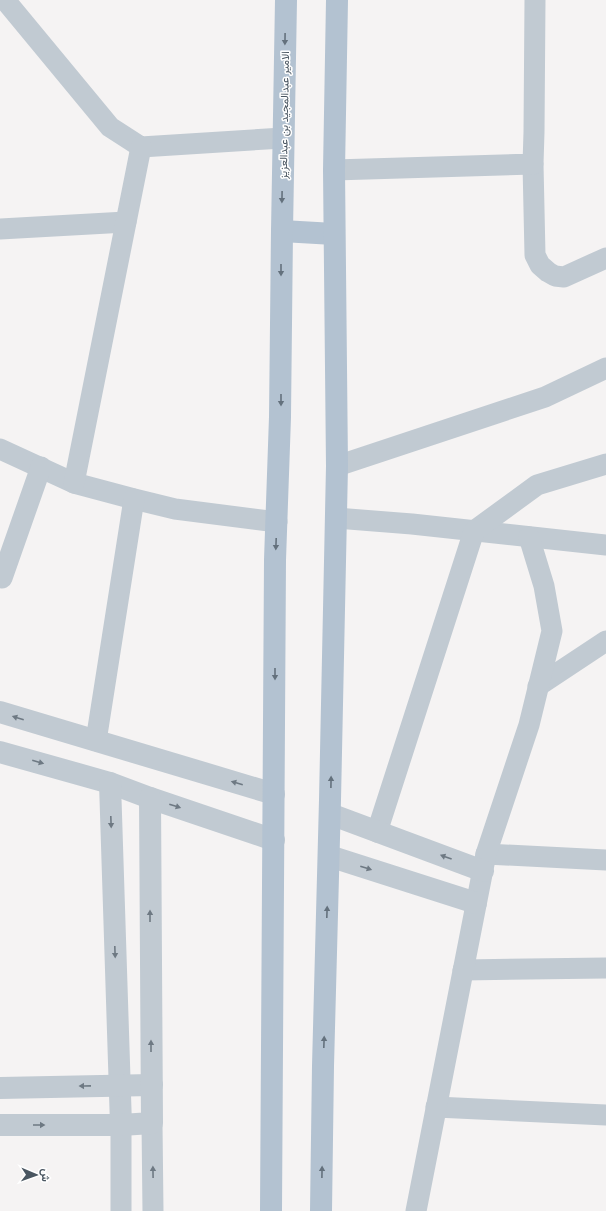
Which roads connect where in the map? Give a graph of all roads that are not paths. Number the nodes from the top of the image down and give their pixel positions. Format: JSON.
{"nodes":[{"id":1,"x":4,"y":0,"type":"edge"},
{"id":2,"x":286,"y":0,"type":"edge"},
{"id":3,"x":337,"y":0,"type":"edge"},
{"id":4,"x":535,"y":0,"type":"edge"},
{"id":5,"x":283,"y":138,"type":"junction"},
{"id":6,"x":141,"y":147,"type":"junction"},
{"id":7,"x":533,"y":164,"type":"junction"},
{"id":8,"x":334,"y":170,"type":"junction"},
{"id":9,"x":126,"y":222,"type":"junction"},
{"id":10,"x":0,"y":229,"type":"edge"},
{"id":11,"x":282,"y":231,"type":"junction"},
{"id":12,"x":334,"y":234,"type":"junction"},
{"id":13,"x":606,"y":258,"type":"edge"},
{"id":14,"x":606,"y":368,"type":"edge"},
{"id":15,"x":0,"y":448,"type":"edge"},
{"id":16,"x":606,"y":464,"type":"edge"},
{"id":17,"x":337,"y":466,"type":"junction"},
{"id":18,"x":41,"y":467,"type":"junction"},
{"id":19,"x":74,"y":483,"type":"junction"},
{"id":20,"x":134,"y":498,"type":"junction"},
{"id":21,"x":336,"y":518,"type":"junction"},
{"id":22,"x":277,"y":522,"type":"junction"},
{"id":23,"x":474,"y":531,"type":"junction"},
{"id":24,"x":529,"y":537,"type":"junction"},
{"id":25,"x":606,"y":545,"type":"edge"},
{"id":26,"x":2,"y":578,"type":"dead end"},
{"id":27,"x":606,"y":641,"type":"edge"},
{"id":28,"x":538,"y":686,"type":"junction"},
{"id":29,"x":0,"y":712,"type":"edge"},
{"id":30,"x":96,"y":741,"type":"junction"},
{"id":31,"x":0,"y":752,"type":"edge"},
{"id":32,"x":110,"y":783,"type":"junction"},
{"id":33,"x":274,"y":794,"type":"junction"},
{"id":34,"x":150,"y":798,"type":"junction"},
{"id":35,"x":330,"y":814,"type":"junction"},
{"id":36,"x":377,"y":832,"type":"junction"},
{"id":37,"x":274,"y":840,"type":"junction"},
{"id":38,"x":329,"y":856,"type":"junction"},
{"id":39,"x":606,"y":860,"type":"edge"},
{"id":40,"x":485,"y":862,"type":"junction"},
{"id":41,"x":476,"y":903,"type":"junction"},
{"id":42,"x":606,"y":968,"type":"edge"},
{"id":43,"x":463,"y":970,"type":"junction"},
{"id":44,"x":152,"y":1085,"type":"junction"},
{"id":45,"x":120,"y":1086,"type":"junction"},
{"id":46,"x":0,"y":1088,"type":"edge"},
{"id":47,"x":436,"y":1107,"type":"junction"},
{"id":48,"x":606,"y":1115,"type":"edge"},
{"id":49,"x":152,"y":1123,"type":"junction"},
{"id":50,"x":0,"y":1125,"type":"edge"},
{"id":51,"x":121,"y":1125,"type":"junction"},
{"id":52,"x":121,"y":1211,"type":"edge"},
{"id":53,"x":153,"y":1211,"type":"edge"},
{"id":54,"x":271,"y":1211,"type":"edge"},
{"id":55,"x":321,"y":1211,"type":"edge"},
{"id":56,"x":416,"y":1211,"type":"edge"}],
"edges":[{"from":1,"to":6,"type":"street"},
{"from":2,"to":5,"type":"main road","name":"الامير عبدالمجيد بن عبدالعزيز","one_way":true},
{"from":3,"to":8,"type":"main road"},
{"from":4,"to":7,"type":"street"},
{"from":5,"to":6,"type":"street"},
{"from":5,"to":11,"type":"main road","name":"الامير عبدالمجيد بن عبدالعزيز","one_way":true},
{"from":6,"to":9,"type":"street"},
{"from":7,"to":8,"type":"street"},
{"from":7,"to":13,"type":"street"},
{"from":8,"to":12,"type":"main road"},
{"from":9,"to":10,"type":"street"},
{"from":9,"to":19,"type":"street"},
{"from":11,"to":12,"type":"main road"},
{"from":11,"to":22,"type":"main road","name":"الامير عبدالمجيد بن عبدالعزيز","one_way":true},
{"from":12,"to":17,"type":"main road"},
{"from":14,"to":17,"type":"street"},
{"from":15,"to":18,"type":"street"},
{"from":16,"to":23,"type":"street"},
{"from":17,"to":21,"type":"main road"},
{"from":18,"to":19,"type":"street"},
{"from":18,"to":26,"type":"street"},
{"from":19,"to":20,"type":"street"},
{"from":20,"to":22,"type":"street"},
{"from":20,"to":30,"type":"street"},
{"from":21,"to":23,"type":"street"},
{"from":35,"to":21,"type":"main road","one_way":true},
{"from":22,"to":33,"type":"main road","name":"الامير عبدالمجيد بن عبدالعزيز","one_way":true},
{"from":23,"to":24,"type":"street"},
{"from":23,"to":36,"type":"street"},
{"from":24,"to":25,"type":"street"},
{"from":24,"to":28,"type":"street"},
{"from":27,"to":28,"type":"street"},
{"from":28,"to":40,"type":"street"},
{"from":30,"to":29,"type":"street","one_way":true},
{"from":33,"to":30,"type":"street","one_way":true},
{"from":31,"to":32,"type":"street","one_way":true},
{"from":32,"to":34,"type":"street"},
{"from":32,"to":45,"type":"street","one_way":true},
{"from":33,"to":37,"type":"main road","name":"الامير عبدالمجيد بن عبدالعزيز"},
{"from":34,"to":37,"type":"street","one_way":true},
{"from":44,"to":34,"type":"street","one_way":true},
{"from":35,"to":36,"type":"street"},
{"from":35,"to":38,"type":"main road"},
{"from":40,"to":36,"type":"street","one_way":true},
{"from":37,"to":54,"type":"main road","name":"الامير عبدالمجيد بن عبدالعزيز"},
{"from":38,"to":41,"type":"street","one_way":true},
{"from":55,"to":38,"type":"main road","one_way":true},
{"from":39,"to":40,"type":"street"},
{"from":40,"to":41,"type":"street"},
{"from":41,"to":43,"type":"street"},
{"from":42,"to":43,"type":"street"},
{"from":43,"to":47,"type":"street"},
{"from":44,"to":45,"type":"street"},
{"from":44,"to":49,"type":"street"},
{"from":45,"to":46,"type":"street","one_way":true},
{"from":45,"to":51,"type":"street"},
{"from":47,"to":48,"type":"street"},
{"from":47,"to":56,"type":"street"},
{"from":49,"to":51,"type":"street"},
{"from":53,"to":49,"type":"street","one_way":true},
{"from":50,"to":51,"type":"street","one_way":true},
{"from":51,"to":52,"type":"street"}]}
